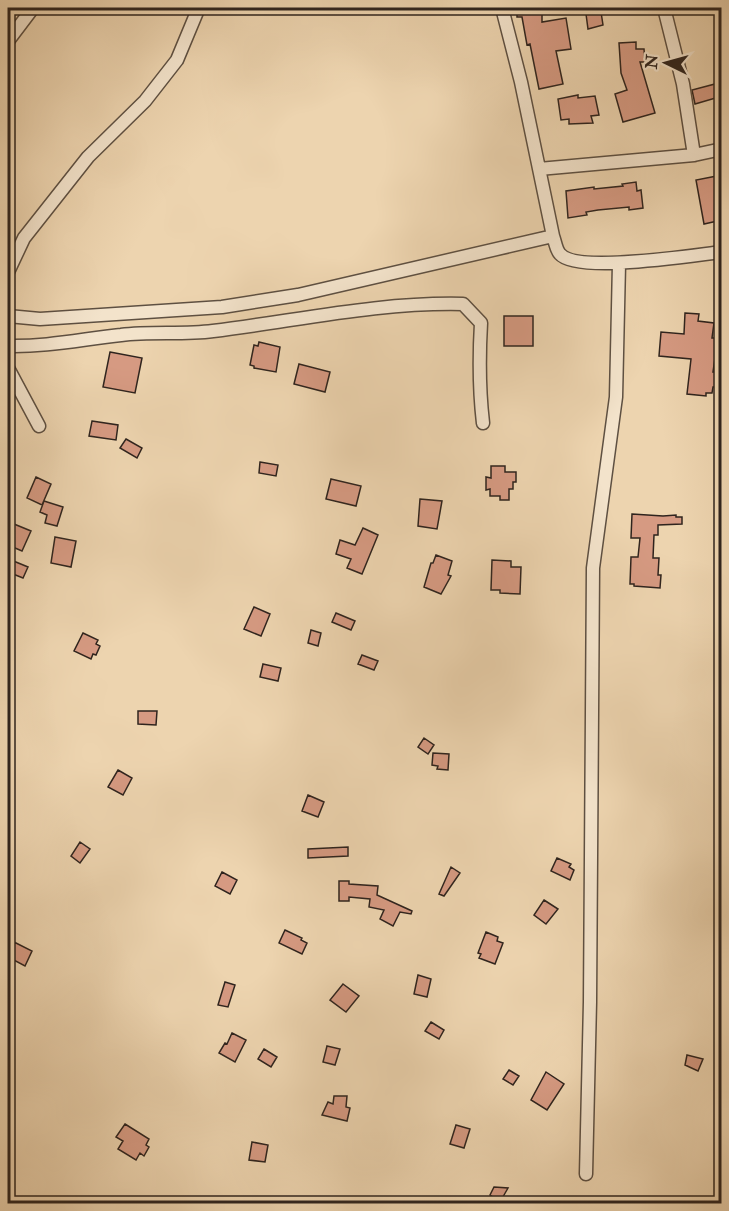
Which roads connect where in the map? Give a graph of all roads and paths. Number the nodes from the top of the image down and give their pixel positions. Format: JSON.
{"nodes":[{"id":1,"x":33,"y":8,"type":"edge"},
{"id":2,"x":195,"y":8,"type":"edge"},
{"id":3,"x":502,"y":8,"type":"edge"},
{"id":4,"x":664,"y":8,"type":"edge"},
{"id":5,"x":8,"y":41,"type":"edge"},
{"id":6,"x":722,"y":149,"type":"edge"},
{"id":7,"x":694,"y":155,"type":"junction"},
{"id":8,"x":539,"y":169,"type":"junction"},
{"id":9,"x":553,"y":236,"type":"junction"},
{"id":10,"x":722,"y":252,"type":"edge"},
{"id":11,"x":619,"y":264,"type":"junction"},
{"id":12,"x":8,"y":272,"type":"edge"},
{"id":13,"x":8,"y":316,"type":"edge"},
{"id":14,"x":8,"y":346,"type":"edge"},
{"id":15,"x":8,"y":368,"type":"edge"},
{"id":16,"x":483,"y":423,"type":"dead end"},
{"id":17,"x":39,"y":426,"type":"dead end"},
{"id":18,"x":586,"y":1174,"type":"dead end"}],
"edges":[{"from":1,"to":5,"type":"street"},
{"from":2,"to":12,"type":"street"},
{"from":3,"to":8,"type":"street"},
{"from":4,"to":7,"type":"street"},
{"from":6,"to":7,"type":"street"},
{"from":7,"to":8,"type":"street"},
{"from":8,"to":9,"type":"street"},
{"from":9,"to":11,"type":"street"},
{"from":9,"to":13,"type":"street"},
{"from":10,"to":11,"type":"street"},
{"from":11,"to":18,"type":"street"},
{"from":14,"to":16,"type":"street"},
{"from":15,"to":17,"type":"street"}]}
